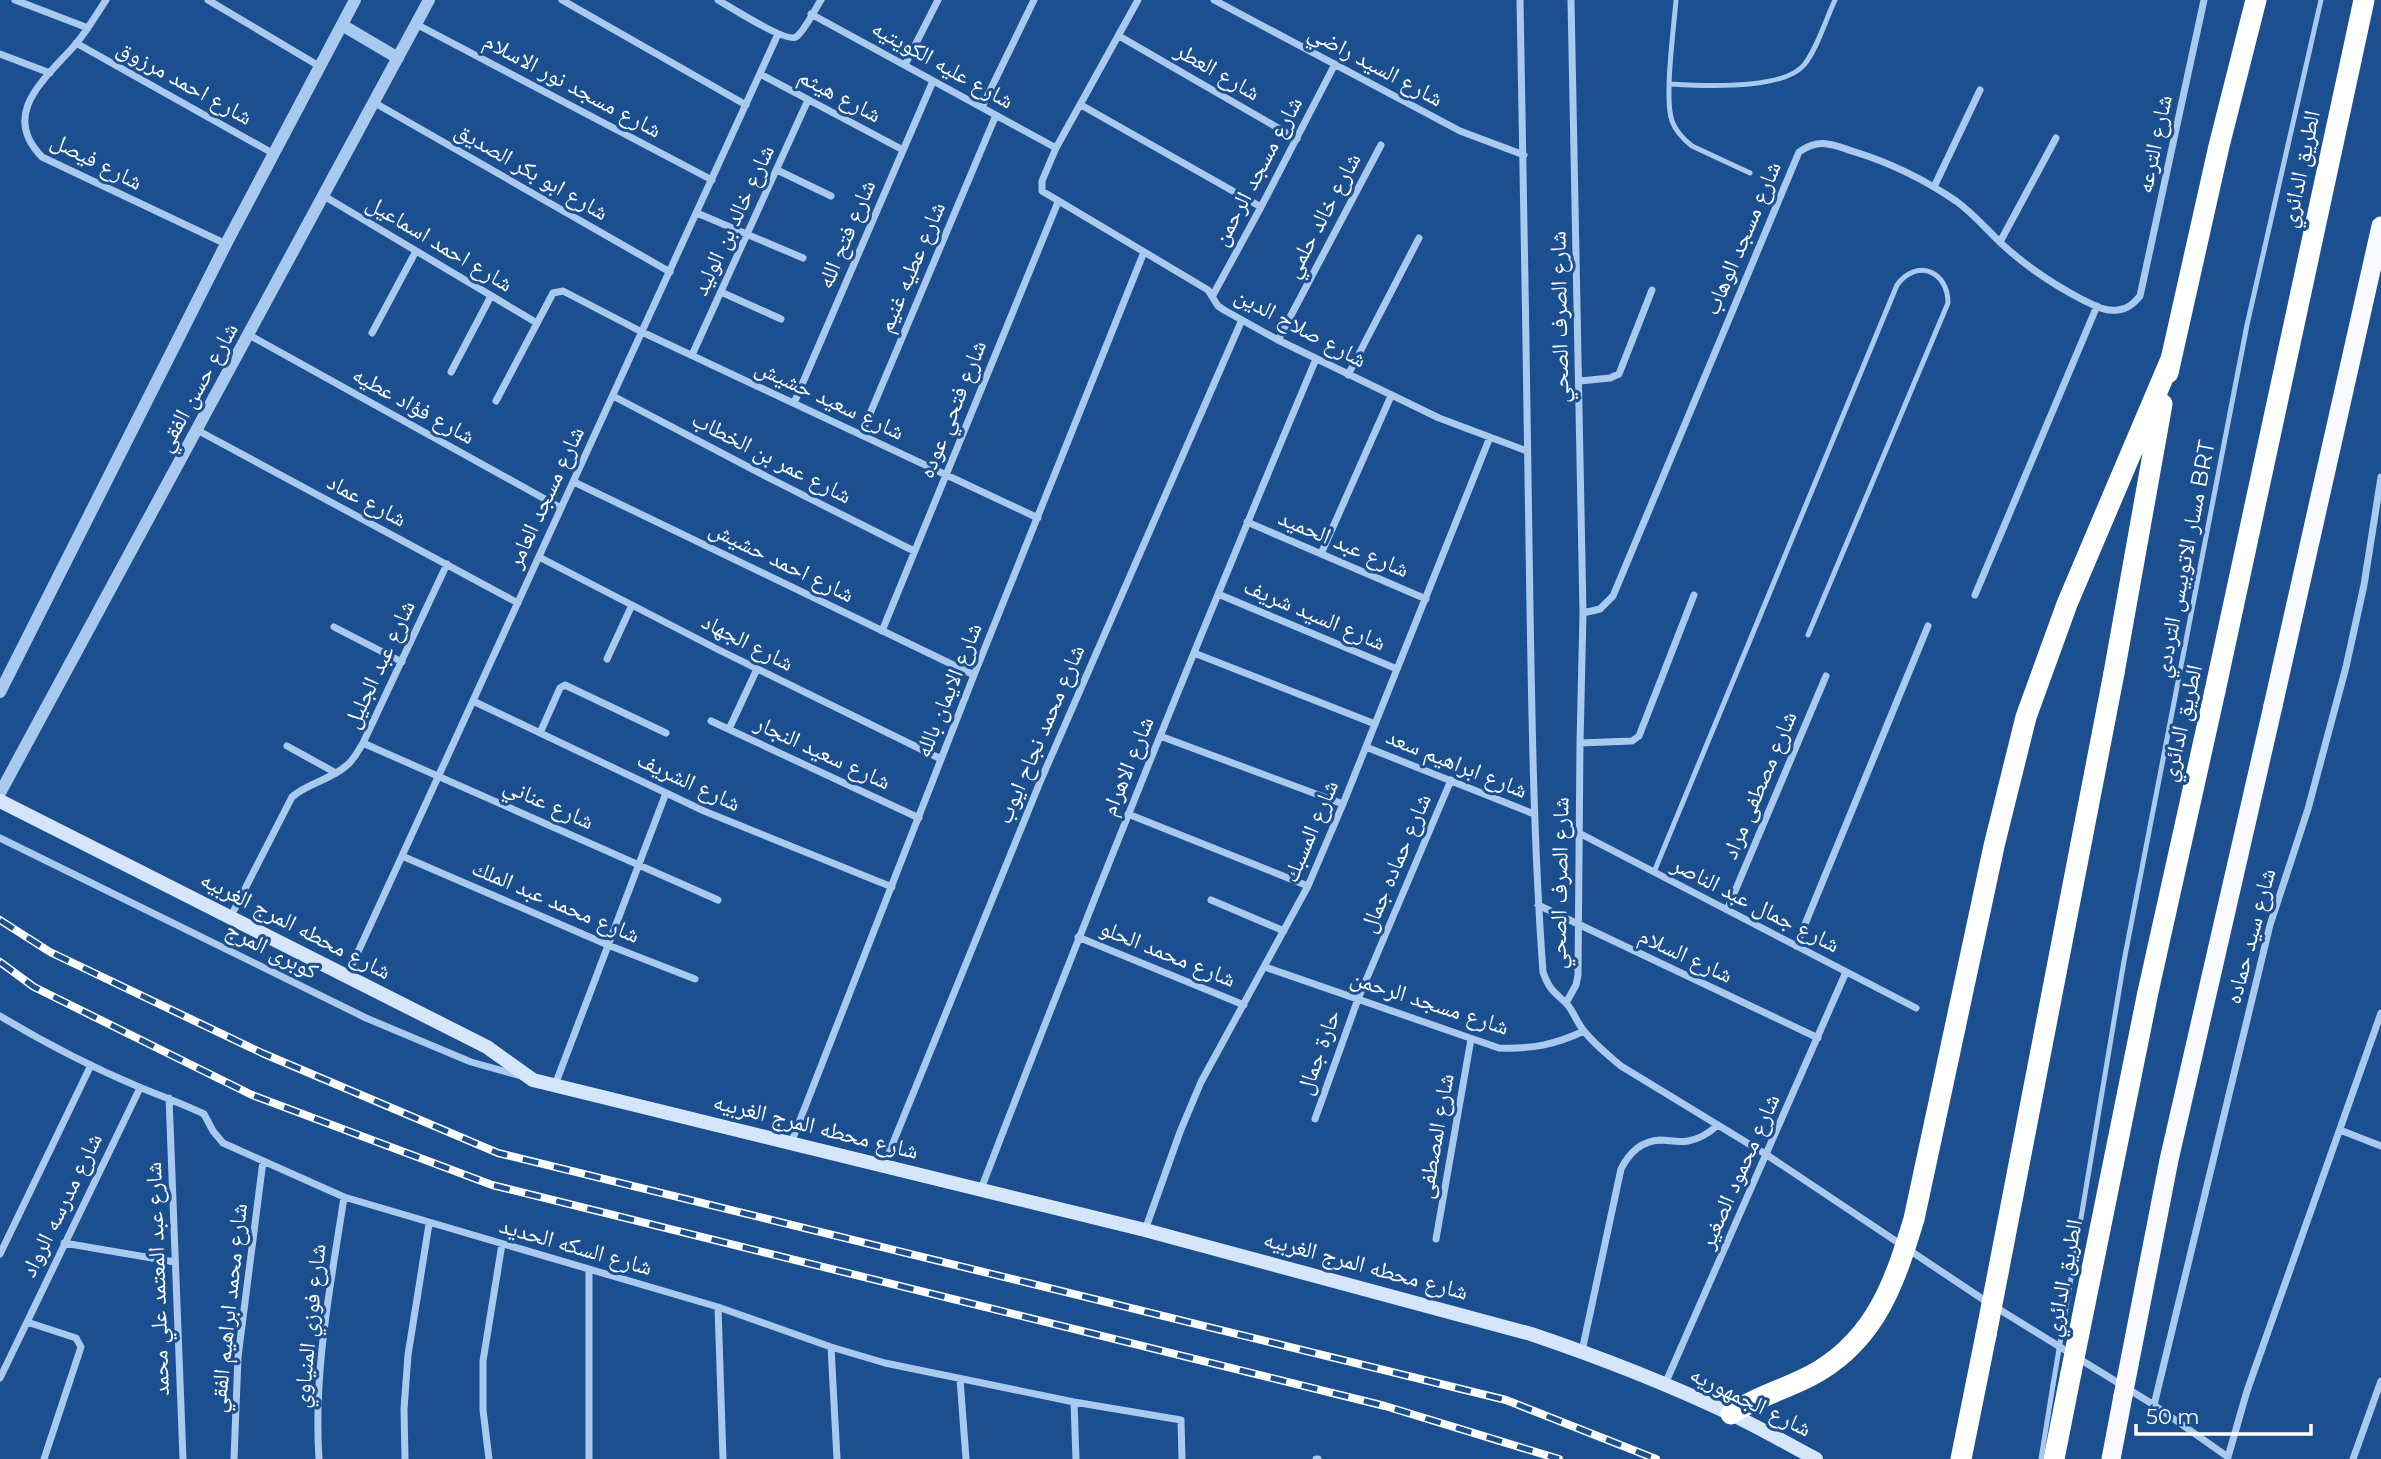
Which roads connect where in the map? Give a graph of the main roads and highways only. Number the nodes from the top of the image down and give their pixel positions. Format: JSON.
{"nodes":[{"id":1,"x":2256,"y":0,"type":"edge"},
{"id":2,"x":2364,"y":0,"type":"edge"},
{"id":3,"x":2381,"y":226,"type":"edge"},
{"id":4,"x":2171,"y":359,"type":"junction"},
{"id":5,"x":0,"y":802,"type":"edge"},
{"id":6,"x":1665,"y":1384,"type":"joint"},
{"id":7,"x":1731,"y":1414,"type":"junction"},
{"id":8,"x":1816,"y":1459,"type":"edge"},
{"id":9,"x":1961,"y":1459,"type":"edge"},
{"id":10,"x":2054,"y":1459,"type":"edge"},
{"id":11,"x":2110,"y":1459,"type":"edge"}],
"edges":[{"from":1,"to":4,"type":"highway"},
{"from":2,"to":10,"type":"highway","name":"الطريق الدائري","bridge":true},
{"from":3,"to":11,"type":"highway","bridge":true},
{"from":4,"to":7,"type":"highway"},
{"from":4,"to":9,"type":"highway","bridge":true},
{"from":5,"to":6,"type":"main road","name":"شارع محطه المرج الغربيه"},
{"from":6,"to":7,"type":"main road","name":"شارع الجمهوريه"},
{"from":7,"to":8,"type":"main road","name":"شارع الجمهوريه"}]}
